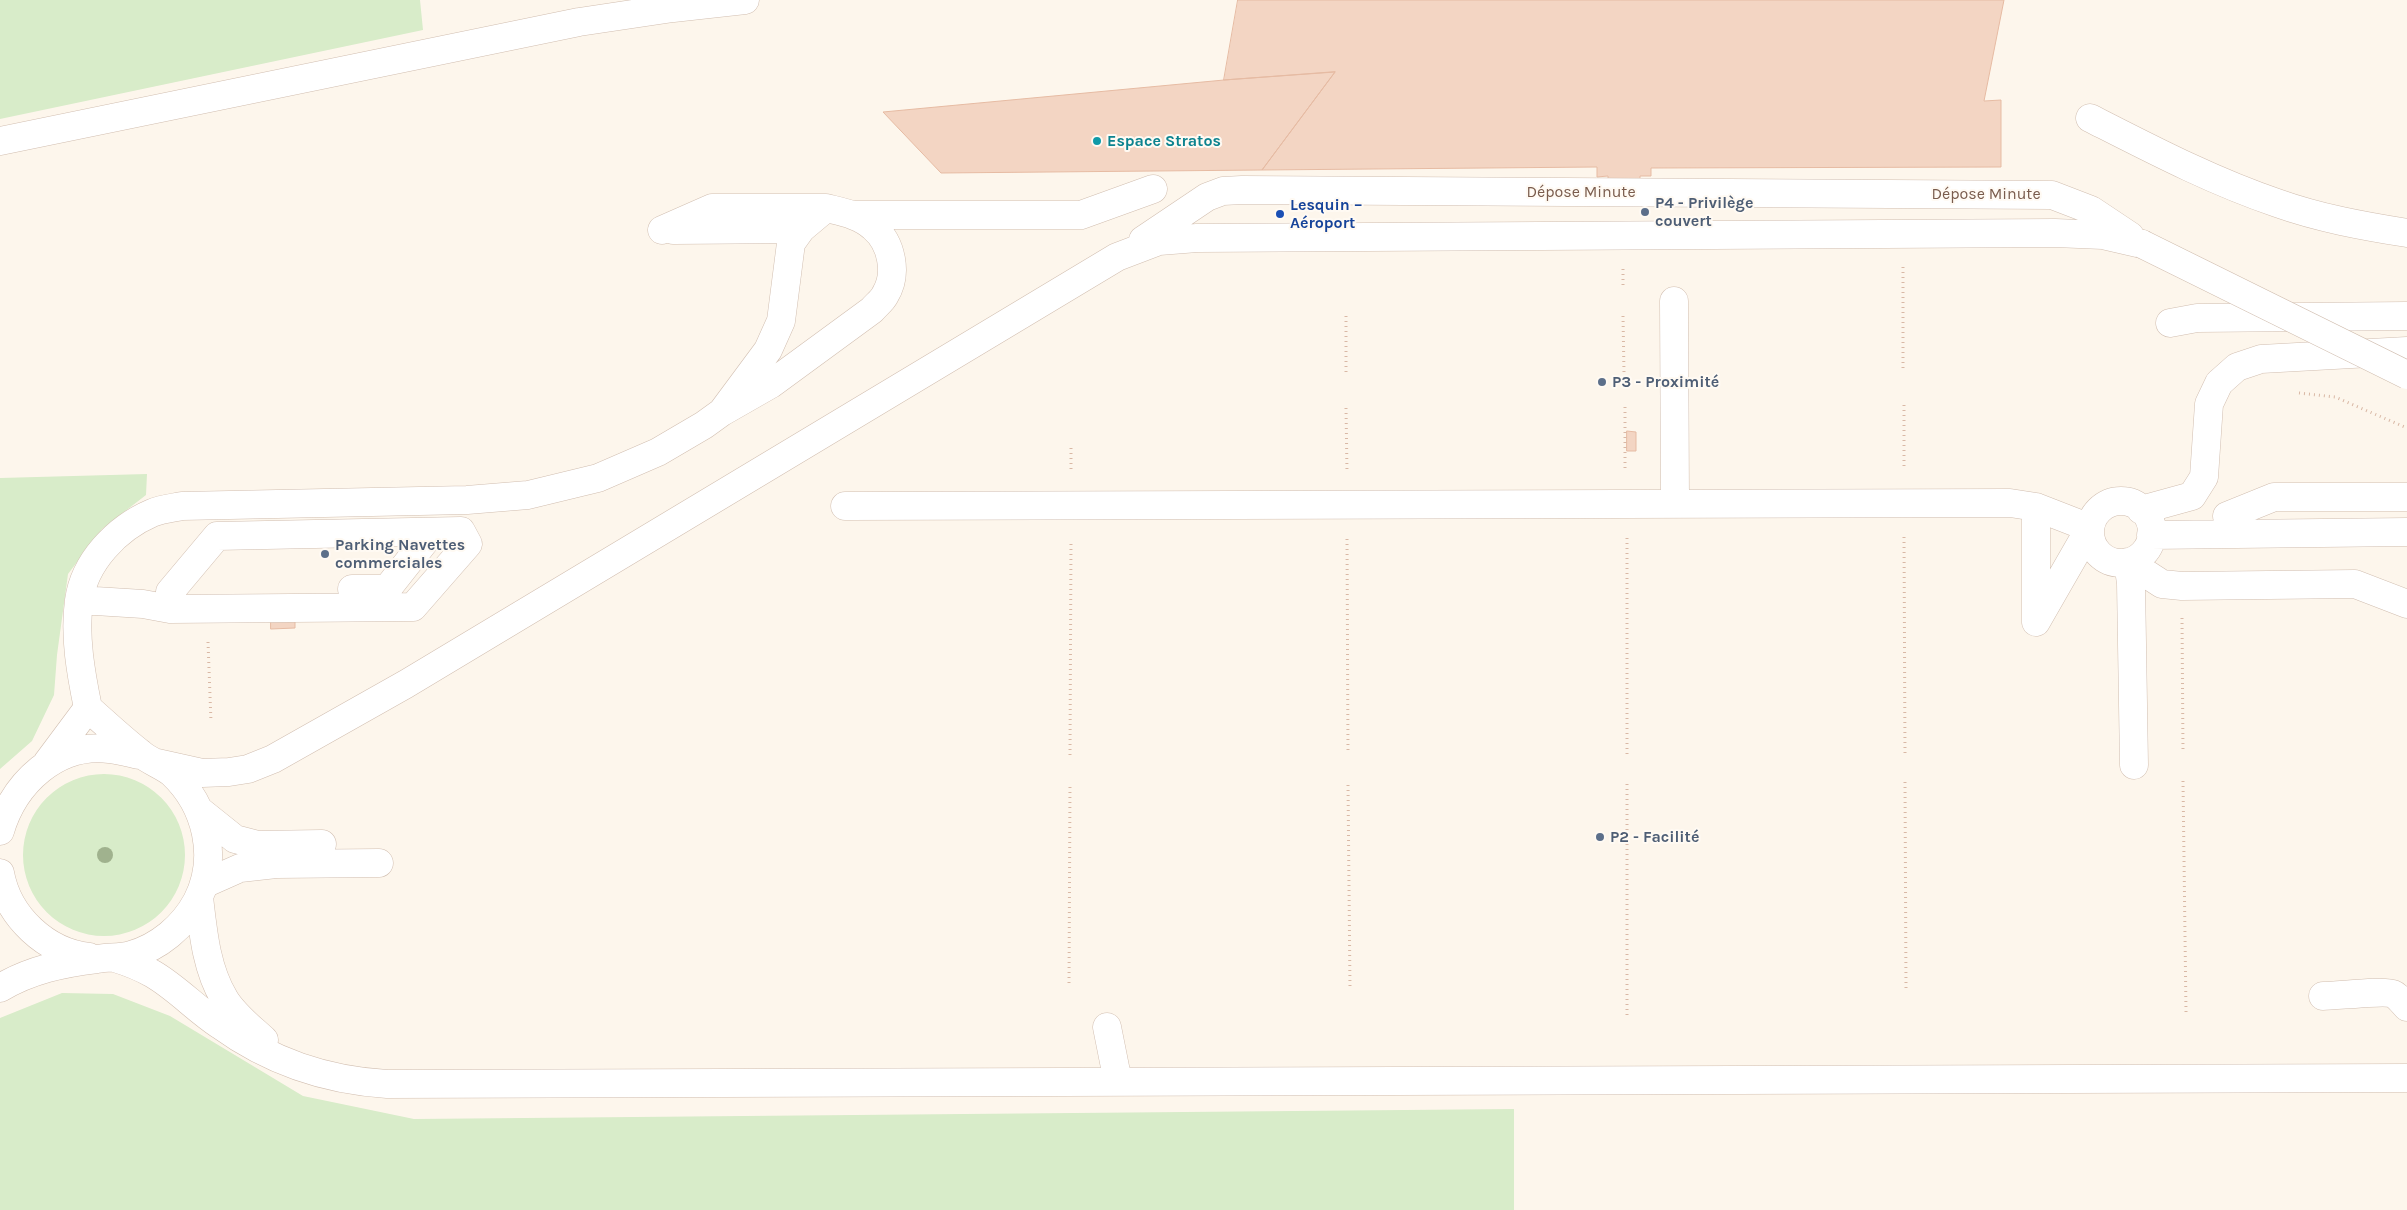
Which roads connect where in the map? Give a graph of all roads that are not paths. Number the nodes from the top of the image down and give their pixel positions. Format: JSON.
{"nodes":[{"id":1,"x":745,"y":0,"type":"edge"},
{"id":2,"x":2090,"y":118,"type":"dead end"},
{"id":3,"x":0,"y":140,"type":"edge"},
{"id":4,"x":1153,"y":189,"type":"dead end"},
{"id":5,"x":826,"y":208,"type":"junction"},
{"id":6,"x":854,"y":215,"type":"junction"},
{"id":7,"x":801,"y":229,"type":"junction"},
{"id":8,"x":2407,"y":233,"type":"edge"},
{"id":9,"x":2142,"y":244,"type":"junction"},
{"id":10,"x":1116,"y":257,"type":"junction"},
{"id":11,"x":1674,"y":300,"type":"dead end"},
{"id":12,"x":2407,"y":316,"type":"edge"},
{"id":13,"x":2170,"y":323,"type":"dead end"},
{"id":14,"x":2407,"y":351,"type":"edge"},
{"id":15,"x":2407,"y":375,"type":"edge"},
{"id":16,"x":722,"y":412,"type":"junction"},
{"id":17,"x":2407,"y":497,"type":"edge"},
{"id":18,"x":1675,"y":504,"type":"junction"},
{"id":19,"x":846,"y":506,"type":"dead end"},
{"id":20,"x":2036,"y":507,"type":"junction"},
{"id":21,"x":2141,"y":510,"type":"junction"},
{"id":22,"x":2407,"y":514,"type":"edge"},
{"id":23,"x":2227,"y":516,"type":"junction"},
{"id":24,"x":2090,"y":528,"type":"junction"},
{"id":25,"x":432,"y":532,"type":"junction"},
{"id":26,"x":2407,"y":532,"type":"edge"},
{"id":27,"x":2205,"y":534,"type":"junction"},
{"id":28,"x":2151,"y":535,"type":"junction"},
{"id":29,"x":2407,"y":548,"type":"edge"},
{"id":30,"x":2128,"y":562,"type":"junction"},
{"id":31,"x":170,"y":592,"type":"junction"},
{"id":32,"x":79,"y":600,"type":"junction"},
{"id":33,"x":143,"y":604,"type":"junction"},
{"id":34,"x":2407,"y":604,"type":"edge"},
{"id":35,"x":88,"y":708,"type":"junction"},
{"id":36,"x":149,"y":759,"type":"junction"},
{"id":37,"x":46,"y":765,"type":"junction"},
{"id":38,"x":2134,"y":765,"type":"dead end"},
{"id":39,"x":200,"y":811,"type":"junction"},
{"id":40,"x":0,"y":831,"type":"edge"},
{"id":41,"x":322,"y":844,"type":"dead end"},
{"id":42,"x":380,"y":863,"type":"dead end"},
{"id":43,"x":0,"y":873,"type":"edge"},
{"id":44,"x":201,"y":891,"type":"junction"},
{"id":45,"x":106,"y":958,"type":"junction"},
{"id":46,"x":0,"y":988,"type":"edge"},
{"id":47,"x":2323,"y":996,"type":"dead end"},
{"id":48,"x":2407,"y":1007,"type":"edge"},
{"id":49,"x":1107,"y":1028,"type":"dead end"},
{"id":50,"x":298,"y":1067,"type":"junction"},
{"id":51,"x":2407,"y":1078,"type":"edge"},
{"id":52,"x":1118,"y":1082,"type":"junction"}],
"edges":[{"from":1,"to":3,"type":"street"},
{"from":2,"to":8,"type":"street"},
{"from":4,"to":6,"type":"street"},
{"from":5,"to":6,"type":"street"},
{"from":5,"to":7,"type":"street"},
{"from":5,"to":7,"type":"street"},
{"from":6,"to":16,"type":"street"},
{"from":7,"to":16,"type":"street"},
{"from":9,"to":10,"type":"street"},
{"from":9,"to":10,"type":"street","name":"Dépose Minute"},
{"from":9,"to":15,"type":"street","bridge":true},
{"from":10,"to":36,"type":"street"},
{"from":11,"to":18,"type":"street"},
{"from":12,"to":13,"type":"street"},
{"from":14,"to":21,"type":"street"},
{"from":16,"to":32,"type":"street"},
{"from":17,"to":23,"type":"street"},
{"from":18,"to":19,"type":"street"},
{"from":18,"to":20,"type":"street"},
{"from":20,"to":24,"type":"street"},
{"from":20,"to":24,"type":"street"},
{"from":21,"to":24,"type":"street"},
{"from":21,"to":28,"type":"street"},
{"from":22,"to":23,"type":"street"},
{"from":23,"to":27,"type":"street"},
{"from":24,"to":30,"type":"street"},
{"from":25,"to":31,"type":"street"},
{"from":25,"to":31,"type":"street"},
{"from":25,"to":33,"type":"street"},
{"from":26,"to":27,"type":"street"},
{"from":27,"to":28,"type":"street"},
{"from":27,"to":29,"type":"street"},
{"from":28,"to":30,"type":"street"},
{"from":30,"to":34,"type":"street"},
{"from":30,"to":38,"type":"street"},
{"from":31,"to":33,"type":"street"},
{"from":32,"to":33,"type":"street"},
{"from":32,"to":35,"type":"street"},
{"from":35,"to":36,"type":"street"},
{"from":35,"to":37,"type":"street"},
{"from":36,"to":37,"type":"street"},
{"from":36,"to":39,"type":"street"},
{"from":37,"to":40,"type":"street"},
{"from":39,"to":41,"type":"street"},
{"from":39,"to":44,"type":"street"},
{"from":42,"to":44,"type":"street"},
{"from":43,"to":45,"type":"street"},
{"from":44,"to":45,"type":"street"},
{"from":44,"to":50,"type":"street"},
{"from":45,"to":46,"type":"street"},
{"from":45,"to":50,"type":"street"},
{"from":47,"to":48,"type":"street"},
{"from":49,"to":52,"type":"street"},
{"from":50,"to":52,"type":"street"},
{"from":51,"to":52,"type":"street"}]}
